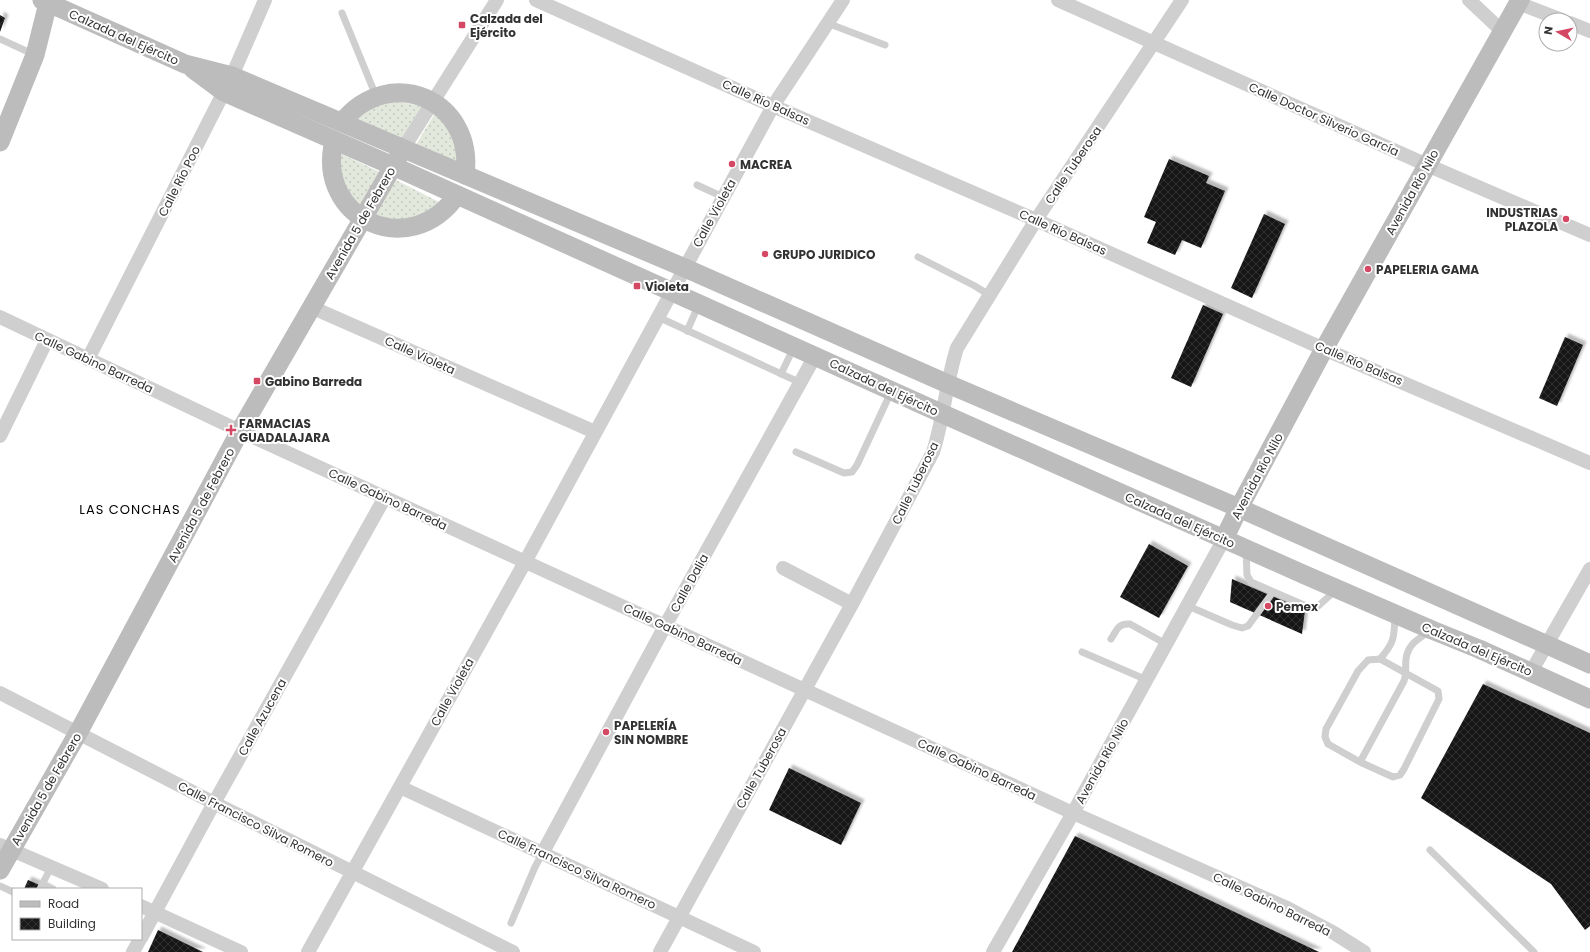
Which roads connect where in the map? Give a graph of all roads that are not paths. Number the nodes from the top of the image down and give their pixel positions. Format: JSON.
{"nodes":[{"id":1,"x":265,"y":0,"type":"edge"},
{"id":2,"x":497,"y":0,"type":"edge"},
{"id":3,"x":536,"y":0,"type":"edge"},
{"id":4,"x":843,"y":0,"type":"edge"},
{"id":5,"x":1058,"y":0,"type":"edge"},
{"id":6,"x":1182,"y":0,"type":"edge"},
{"id":7,"x":1469,"y":0,"type":"edge"},
{"id":8,"x":46,"y":1,"type":"edge"},
{"id":9,"x":1519,"y":2,"type":"edge"},
{"id":10,"x":1543,"y":12,"type":"edge"},
{"id":11,"x":342,"y":13,"type":"dead end"},
{"id":12,"x":827,"y":23,"type":"junction"},
{"id":13,"x":1578,"y":26,"type":"edge"},
{"id":14,"x":1502,"y":31,"type":"junction"},
{"id":15,"x":1590,"y":31,"type":"edge"},
{"id":16,"x":0,"y":40,"type":"edge"},
{"id":17,"x":1154,"y":42,"type":"junction"},
{"id":18,"x":885,"y":45,"type":"dead end"},
{"id":19,"x":35,"y":55,"type":"junction"},
{"id":20,"x":185,"y":64,"type":"junction"},
{"id":21,"x":232,"y":76,"type":"junction"},
{"id":22,"x":224,"y":92,"type":"junction"},
{"id":23,"x":376,"y":96,"type":"junction"},
{"id":24,"x":433,"y":102,"type":"junction"},
{"id":25,"x":773,"y":106,"type":"junction"},
{"id":26,"x":342,"y":122,"type":"junction"},
{"id":27,"x":334,"y":141,"type":"junction"},
{"id":28,"x":0,"y":142,"type":"edge"},
{"id":29,"x":403,"y":149,"type":"junction"},
{"id":30,"x":1427,"y":165,"type":"junction"},
{"id":31,"x":393,"y":166,"type":"junction"},
{"id":32,"x":465,"y":175,"type":"junction"},
{"id":33,"x":697,"y":185,"type":"dead end"},
{"id":34,"x":457,"y":195,"type":"junction"},
{"id":35,"x":724,"y":197,"type":"junction"},
{"id":36,"x":362,"y":218,"type":"junction"},
{"id":37,"x":1036,"y":220,"type":"junction"},
{"id":38,"x":1590,"y":235,"type":"edge"},
{"id":39,"x":918,"y":257,"type":"dead end"},
{"id":40,"x":685,"y":268,"type":"junction"},
{"id":41,"x":672,"y":292,"type":"junction"},
{"id":42,"x":989,"y":296,"type":"junction"},
{"id":43,"x":699,"y":304,"type":"junction"},
{"id":44,"x":311,"y":307,"type":"junction"},
{"id":45,"x":0,"y":317,"type":"edge"},
{"id":46,"x":658,"y":317,"type":"junction"},
{"id":47,"x":687,"y":331,"type":"junction"},
{"id":48,"x":46,"y":340,"type":"junction"},
{"id":49,"x":794,"y":346,"type":"junction"},
{"id":50,"x":1324,"y":349,"type":"junction"},
{"id":51,"x":816,"y":356,"type":"junction"},
{"id":52,"x":88,"y":359,"type":"junction"},
{"id":53,"x":782,"y":374,"type":"junction"},
{"id":54,"x":801,"y":382,"type":"junction"},
{"id":55,"x":948,"y":384,"type":"junction"},
{"id":56,"x":891,"y":390,"type":"junction"},
{"id":57,"x":943,"y":414,"type":"junction"},
{"id":58,"x":240,"y":431,"type":"junction"},
{"id":59,"x":596,"y":432,"type":"junction"},
{"id":60,"x":0,"y":436,"type":"edge"},
{"id":61,"x":796,"y":452,"type":"dead end"},
{"id":62,"x":1590,"y":463,"type":"edge"},
{"id":63,"x":385,"y":497,"type":"junction"},
{"id":64,"x":1239,"y":508,"type":"junction"},
{"id":65,"x":1224,"y":539,"type":"junction"},
{"id":66,"x":1246,"y":549,"type":"junction"},
{"id":67,"x":525,"y":562,"type":"junction"},
{"id":68,"x":783,"y":568,"type":"dead end"},
{"id":69,"x":1590,"y":569,"type":"edge"},
{"id":70,"x":1337,"y":589,"type":"junction"},
{"id":71,"x":1273,"y":592,"type":"junction"},
{"id":72,"x":852,"y":604,"type":"junction"},
{"id":73,"x":1188,"y":606,"type":"junction"},
{"id":74,"x":1395,"y":613,"type":"junction"},
{"id":75,"x":665,"y":626,"type":"junction"},
{"id":76,"x":1432,"y":630,"type":"junction"},
{"id":77,"x":1111,"y":639,"type":"dead end"},
{"id":78,"x":1166,"y":644,"type":"junction"},
{"id":79,"x":1547,"y":644,"type":"junction"},
{"id":80,"x":1082,"y":652,"type":"dead end"},
{"id":81,"x":1380,"y":659,"type":"junction"},
{"id":82,"x":1590,"y":664,"type":"edge"},
{"id":83,"x":1531,"y":672,"type":"junction"},
{"id":84,"x":1407,"y":674,"type":"junction"},
{"id":85,"x":1147,"y":680,"type":"junction"},
{"id":86,"x":804,"y":690,"type":"junction"},
{"id":87,"x":0,"y":693,"type":"edge"},
{"id":88,"x":1590,"y":699,"type":"edge"},
{"id":89,"x":78,"y":733,"type":"junction"},
{"id":90,"x":1360,"y":762,"type":"junction"},
{"id":91,"x":400,"y":787,"type":"junction"},
{"id":92,"x":214,"y":803,"type":"junction"},
{"id":93,"x":1073,"y":812,"type":"junction"},
{"id":94,"x":6,"y":847,"type":"edge"},
{"id":95,"x":1430,"y":850,"type":"dead end"},
{"id":96,"x":542,"y":854,"type":"junction"},
{"id":97,"x":51,"y":867,"type":"junction"},
{"id":98,"x":0,"y":870,"type":"edge"},
{"id":99,"x":352,"y":872,"type":"junction"},
{"id":100,"x":0,"y":886,"type":"edge"},
{"id":101,"x":41,"y":886,"type":"edge"},
{"id":102,"x":100,"y":888,"type":"edge"},
{"id":103,"x":12,"y":892,"type":"edge"},
{"id":104,"x":142,"y":906,"type":"edge"},
{"id":105,"x":155,"y":912,"type":"junction"},
{"id":106,"x":680,"y":917,"type":"junction"},
{"id":107,"x":511,"y":923,"type":"dead end"},
{"id":108,"x":142,"y":934,"type":"edge"},
{"id":109,"x":139,"y":940,"type":"edge"},
{"id":110,"x":133,"y":952,"type":"edge"},
{"id":111,"x":241,"y":952,"type":"edge"},
{"id":112,"x":308,"y":952,"type":"edge"},
{"id":113,"x":513,"y":952,"type":"edge"},
{"id":114,"x":660,"y":952,"type":"edge"},
{"id":115,"x":754,"y":952,"type":"edge"},
{"id":116,"x":993,"y":952,"type":"edge"},
{"id":117,"x":1364,"y":952,"type":"edge"},
{"id":118,"x":1534,"y":952,"type":"edge"}],
"edges":[{"from":1,"to":21,"type":"street","name":"Calle Río Poo"},
{"from":2,"to":24,"type":"street","name":"Avenida 5 de Febrero"},
{"from":3,"to":25,"type":"street","name":"Calle Río Balsas"},
{"from":4,"to":12,"type":"street","name":"Calle Violeta"},
{"from":5,"to":17,"type":"street","name":"Calle Doctor Silverio García"},
{"from":6,"to":17,"type":"street","name":"Calle Tuberosa"},
{"from":7,"to":14,"type":"street"},
{"from":8,"to":19,"type":"main road"},
{"from":8,"to":20,"type":"main road","name":"Calzada del Ejército"},
{"from":9,"to":10,"type":"street"},
{"from":9,"to":14,"type":"main road","name":"Avenida Río Nilo"},
{"from":11,"to":23,"type":"lane"},
{"from":12,"to":18,"type":"lane"},
{"from":12,"to":25,"type":"street","name":"Calle Violeta"},
{"from":13,"to":15,"type":"street"},
{"from":14,"to":30,"type":"main road","name":"Avenida Río Nilo"},
{"from":16,"to":19,"type":"lane"},
{"from":17,"to":30,"type":"street","name":"Calle Doctor Silverio García"},
{"from":17,"to":37,"type":"street","name":"Calle Tuberosa"},
{"from":19,"to":28,"type":"main road"},
{"from":20,"to":21,"type":"main road","name":"Calzada del Ejército"},
{"from":20,"to":22,"type":"main road","name":"Calzada del Ejército"},
{"from":21,"to":22,"type":"street","name":"Calle Río Poo"},
{"from":21,"to":26,"type":"main road","name":"Calzada del Ejército"},
{"from":22,"to":27,"type":"main road","name":"Calzada del Ejército"},
{"from":22,"to":52,"type":"street","name":"Calle Río Poo"},
{"from":23,"to":24,"type":"main road"},
{"from":23,"to":26,"type":"main road"},
{"from":24,"to":29,"type":"street","name":"Avenida 5 de Febrero"},
{"from":24,"to":32,"type":"main road"},
{"from":25,"to":35,"type":"street","name":"Calle Violeta"},
{"from":25,"to":37,"type":"street","name":"Calle Río Balsas"},
{"from":26,"to":29,"type":"main road","name":"Calzada del Ejército"},
{"from":27,"to":31,"type":"main road","name":"Calzada del Ejército"},
{"from":27,"to":36,"type":"main road"},
{"from":29,"to":31,"type":"main road","name":"Avenida 5 de Febrero"},
{"from":29,"to":32,"type":"main road","name":"Calzada del Ejército"},
{"from":30,"to":38,"type":"street","name":"Calle Doctor Silverio García"},
{"from":30,"to":50,"type":"main road","name":"Avenida Río Nilo"},
{"from":31,"to":34,"type":"main road","name":"Calzada del Ejército"},
{"from":31,"to":36,"type":"main road","name":"Avenida 5 de Febrero"},
{"from":32,"to":40,"type":"main road","name":"Calzada del Ejército"},
{"from":33,"to":35,"type":"lane"},
{"from":34,"to":36,"type":"main road"},
{"from":34,"to":41,"type":"main road","name":"Calzada del Ejército"},
{"from":35,"to":40,"type":"street","name":"Calle Violeta"},
{"from":36,"to":44,"type":"main road","name":"Avenida 5 de Febrero"},
{"from":37,"to":42,"type":"street","name":"Calle Tuberosa"},
{"from":37,"to":50,"type":"street","name":"Calle Río Balsas"},
{"from":39,"to":42,"type":"lane"},
{"from":40,"to":41,"type":"street","name":"Calle Violeta"},
{"from":40,"to":55,"type":"main road","name":"Calzada del Ejército"},
{"from":41,"to":43,"type":"main road","name":"Calzada del Ejército"},
{"from":41,"to":46,"type":"street","name":"Calle Violeta"},
{"from":42,"to":55,"type":"street","name":"Calle Tuberosa"},
{"from":43,"to":47,"type":"lane"},
{"from":43,"to":49,"type":"main road","name":"Calzada del Ejército"},
{"from":44,"to":58,"type":"main road","name":"Avenida 5 de Febrero"},
{"from":44,"to":59,"type":"street","name":"Calle Violeta"},
{"from":45,"to":48,"type":"street","name":"Calle Gabino Barreda"},
{"from":46,"to":47,"type":"lane"},
{"from":46,"to":59,"type":"street","name":"Calle Violeta"},
{"from":47,"to":53,"type":"lane"},
{"from":48,"to":52,"type":"street","name":"Calle Gabino Barreda"},
{"from":48,"to":60,"type":"street"},
{"from":49,"to":51,"type":"main road","name":"Calzada del Ejército"},
{"from":49,"to":53,"type":"lane"},
{"from":50,"to":62,"type":"street","name":"Calle Río Balsas"},
{"from":50,"to":64,"type":"main road","name":"Avenida Río Nilo"},
{"from":51,"to":54,"type":"street","name":"Calle Dalia"},
{"from":51,"to":56,"type":"main road","name":"Calzada del Ejército"},
{"from":52,"to":58,"type":"street","name":"Calle Gabino Barreda"},
{"from":53,"to":54,"type":"lane"},
{"from":54,"to":75,"type":"street","name":"Calle Dalia"},
{"from":55,"to":57,"type":"street","name":"Calle Tuberosa"},
{"from":55,"to":64,"type":"main road","name":"Calzada del Ejército"},
{"from":56,"to":57,"type":"main road","name":"Calzada del Ejército"},
{"from":56,"to":61,"type":"lane"},
{"from":57,"to":65,"type":"main road","name":"Calzada del Ejército"},
{"from":57,"to":72,"type":"street","name":"Calle Tuberosa"},
{"from":58,"to":63,"type":"street","name":"Calle Gabino Barreda"},
{"from":58,"to":89,"type":"main road","name":"Avenida 5 de Febrero"},
{"from":59,"to":67,"type":"street","name":"Calle Violeta"},
{"from":63,"to":67,"type":"street","name":"Calle Gabino Barreda"},
{"from":63,"to":92,"type":"street","name":"Calle Azucena"},
{"from":64,"to":65,"type":"main road","name":"Avenida Río Nilo"},
{"from":64,"to":79,"type":"main road","name":"Calzada del Ejército"},
{"from":65,"to":66,"type":"main road","name":"Calzada del Ejército"},
{"from":65,"to":73,"type":"street","name":"Avenida Río Nilo"},
{"from":66,"to":70,"type":"main road","name":"Calzada del Ejército"},
{"from":66,"to":71,"type":"lane"},
{"from":67,"to":75,"type":"street","name":"Calle Gabino Barreda"},
{"from":67,"to":91,"type":"street","name":"Calle Violeta"},
{"from":68,"to":72,"type":"street"},
{"from":69,"to":79,"type":"street"},
{"from":70,"to":71,"type":"lane"},
{"from":70,"to":74,"type":"main road","name":"Calzada del Ejército"},
{"from":71,"to":73,"type":"lane"},
{"from":72,"to":86,"type":"street","name":"Calle Tuberosa"},
{"from":73,"to":78,"type":"street","name":"Avenida Río Nilo"},
{"from":74,"to":76,"type":"main road","name":"Calzada del Ejército"},
{"from":74,"to":81,"type":"lane"},
{"from":75,"to":86,"type":"street","name":"Calle Gabino Barreda"},
{"from":75,"to":96,"type":"street","name":"Calle Dalia"},
{"from":76,"to":83,"type":"main road","name":"Calzada del Ejército"},
{"from":76,"to":84,"type":"lane"},
{"from":77,"to":78,"type":"lane"},
{"from":78,"to":85,"type":"street","name":"Avenida Río Nilo"},
{"from":79,"to":82,"type":"main road","name":"Calzada del Ejército"},
{"from":79,"to":83,"type":"street"},
{"from":80,"to":85,"type":"lane"},
{"from":81,"to":84,"type":"lane"},
{"from":81,"to":90,"type":"lane"},
{"from":83,"to":88,"type":"main road","name":"Calzada del Ejército"},
{"from":84,"to":90,"type":"lane"},
{"from":84,"to":90,"type":"lane"},
{"from":85,"to":93,"type":"street","name":"Avenida Río Nilo"},
{"from":86,"to":93,"type":"street","name":"Calle Gabino Barreda"},
{"from":86,"to":106,"type":"street","name":"Calle Tuberosa"},
{"from":87,"to":89,"type":"street","name":"Calle Francisco Silva Romero"},
{"from":89,"to":92,"type":"street","name":"Calle Francisco Silva Romero"},
{"from":89,"to":94,"type":"main road","name":"Avenida 5 de Febrero"},
{"from":91,"to":96,"type":"street","name":"Calle Francisco Silva Romero"},
{"from":91,"to":99,"type":"street","name":"Calle Violeta"},
{"from":92,"to":99,"type":"street","name":"Calle Francisco Silva Romero"},
{"from":92,"to":105,"type":"street","name":"Calle Azucena"},
{"from":93,"to":116,"type":"street","name":"Avenida Río Nilo"},
{"from":93,"to":117,"type":"street","name":"Calle Gabino Barreda"},
{"from":94,"to":97,"type":"street"},
{"from":94,"to":98,"type":"main road","name":"Avenida 5 de Febrero"},
{"from":95,"to":118,"type":"lane"},
{"from":96,"to":106,"type":"street","name":"Calle Francisco Silva Romero"},
{"from":96,"to":107,"type":"lane"},
{"from":97,"to":101,"type":"lane"},
{"from":97,"to":102,"type":"street"},
{"from":99,"to":112,"type":"street","name":"Calle Violeta"},
{"from":99,"to":113,"type":"street","name":"Calle Francisco Silva Romero"},
{"from":100,"to":103,"type":"lane"},
{"from":104,"to":105,"type":"street"},
{"from":105,"to":108,"type":"street","name":"Calle Azucena"},
{"from":105,"to":111,"type":"street"},
{"from":106,"to":114,"type":"street","name":"Calle Tuberosa"},
{"from":106,"to":115,"type":"street","name":"Calle Francisco Silva Romero"},
{"from":109,"to":110,"type":"street","name":"Calle Azucena"}]}
